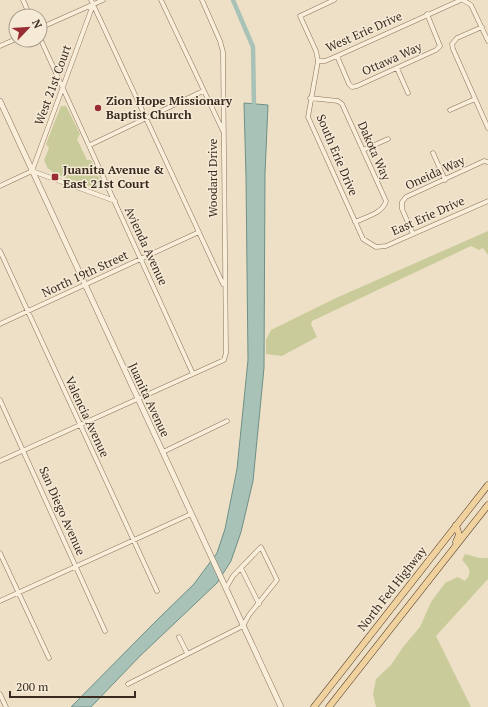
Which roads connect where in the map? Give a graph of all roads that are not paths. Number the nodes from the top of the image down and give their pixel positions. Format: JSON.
{"nodes":[{"id":1,"x":91,"y":0,"type":"edge"},
{"id":2,"x":103,"y":0,"type":"edge"},
{"id":3,"x":161,"y":0,"type":"edge"},
{"id":4,"x":202,"y":0,"type":"edge"},
{"id":5,"x":334,"y":0,"type":"edge"},
{"id":6,"x":464,"y":1,"type":"edge"},
{"id":7,"x":93,"y":5,"type":"junction"},
{"id":8,"x":427,"y":14,"type":"junction"},
{"id":9,"x":48,"y":25,"type":"edge"},
{"id":10,"x":482,"y":27,"type":"junction"},
{"id":11,"x":488,"y":41,"type":"edge"},
{"id":12,"x":45,"y":48,"type":"edge"},
{"id":13,"x":337,"y":56,"type":"junction"},
{"id":14,"x":318,"y":61,"type":"junction"},
{"id":15,"x":397,"y":68,"type":"junction"},
{"id":16,"x":63,"y":88,"type":"junction"},
{"id":17,"x":203,"y":91,"type":"junction"},
{"id":18,"x":408,"y":93,"type":"dead end"},
{"id":19,"x":310,"y":98,"type":"junction"},
{"id":20,"x":475,"y":99,"type":"junction"},
{"id":21,"x":0,"y":101,"type":"edge"},
{"id":22,"x":450,"y":110,"type":"dead end"},
{"id":23,"x":146,"y":119,"type":"junction"},
{"id":24,"x":488,"y":128,"type":"edge"},
{"id":25,"x":223,"y":131,"type":"junction"},
{"id":26,"x":388,"y":138,"type":"dead end"},
{"id":27,"x":90,"y":145,"type":"junction"},
{"id":28,"x":363,"y":150,"type":"junction"},
{"id":29,"x":433,"y":153,"type":"dead end"},
{"id":30,"x":488,"y":162,"type":"edge"},
{"id":31,"x":32,"y":171,"type":"junction"},
{"id":32,"x":445,"y":180,"type":"junction"},
{"id":33,"x":0,"y":186,"type":"edge"},
{"id":34,"x":115,"y":201,"type":"junction"},
{"id":35,"x":488,"y":201,"type":"edge"},
{"id":36,"x":355,"y":222,"type":"junction"},
{"id":37,"x":199,"y":232,"type":"junction"},
{"id":38,"x":413,"y":234,"type":"junction"},
{"id":39,"x":376,"y":247,"type":"joint"},
{"id":40,"x":0,"y":252,"type":"edge"},
{"id":41,"x":142,"y":259,"type":"junction"},
{"id":42,"x":84,"y":285,"type":"junction"},
{"id":43,"x":224,"y":287,"type":"junction"},
{"id":44,"x":27,"y":312,"type":"junction"},
{"id":45,"x":0,"y":324,"type":"edge"},
{"id":46,"x":193,"y":374,"type":"junction"},
{"id":47,"x":0,"y":400,"type":"edge"},
{"id":48,"x":138,"y":400,"type":"junction"},
{"id":49,"x":227,"y":421,"type":"dead end"},
{"id":50,"x":80,"y":425,"type":"junction"},
{"id":51,"x":24,"y":450,"type":"junction"},
{"id":52,"x":163,"y":452,"type":"junction"},
{"id":53,"x":0,"y":461,"type":"edge"},
{"id":54,"x":488,"y":485,"type":"edge"},
{"id":55,"x":488,"y":505,"type":"edge"},
{"id":56,"x":191,"y":514,"type":"junction"},
{"id":57,"x":456,"y":525,"type":"junction"},
{"id":58,"x":132,"y":540,"type":"junction"},
{"id":59,"x":454,"y":548,"type":"junction"},
{"id":60,"x":0,"y":552,"type":"edge"},
{"id":61,"x":76,"y":566,"type":"junction"},
{"id":62,"x":241,"y":568,"type":"junction"},
{"id":63,"x":226,"y":588,"type":"junction"},
{"id":64,"x":157,"y":590,"type":"dead end"},
{"id":65,"x":18,"y":592,"type":"junction"},
{"id":66,"x":0,"y":601,"type":"edge"},
{"id":67,"x":260,"y":604,"type":"junction"},
{"id":68,"x":243,"y":626,"type":"junction"},
{"id":69,"x":105,"y":631,"type":"dead end"},
{"id":70,"x":179,"y":637,"type":"dead end"},
{"id":71,"x":187,"y":653,"type":"junction"},
{"id":72,"x":49,"y":658,"type":"dead end"},
{"id":73,"x":128,"y":684,"type":"dead end"},
{"id":74,"x":0,"y":694,"type":"edge"},
{"id":75,"x":6,"y":707,"type":"edge"},
{"id":76,"x":281,"y":707,"type":"edge"},
{"id":77,"x":314,"y":707,"type":"edge"},
{"id":78,"x":329,"y":707,"type":"edge"}],
"edges":[{"from":1,"to":7,"type":"street"},
{"from":2,"to":7,"type":"street"},
{"from":3,"to":17,"type":"street"},
{"from":4,"to":25,"type":"street","name":"Woodard Drive"},
{"from":5,"to":14,"type":"street"},
{"from":6,"to":8,"type":"street","name":"West Erie Drive"},
{"from":6,"to":10,"type":"street"},
{"from":7,"to":9,"type":"street"},
{"from":7,"to":16,"type":"street","name":"West 21st Court"},
{"from":7,"to":23,"type":"street"},
{"from":8,"to":13,"type":"street","name":"West Erie Drive"},
{"from":8,"to":15,"type":"street","name":"Ottawa Way"},
{"from":10,"to":11,"type":"street"},
{"from":10,"to":20,"type":"street"},
{"from":12,"to":16,"type":"street","name":"Avienda Avenue"},
{"from":13,"to":14,"type":"street","name":"West Erie Drive"},
{"from":13,"to":15,"type":"street","name":"Ottawa Way"},
{"from":14,"to":19,"type":"street","name":"South Erie Drive"},
{"from":15,"to":18,"type":"street"},
{"from":16,"to":27,"type":"street","name":"Avienda Avenue"},
{"from":16,"to":31,"type":"street","name":"West 21st Court"},
{"from":17,"to":23,"type":"street"},
{"from":17,"to":25,"type":"street"},
{"from":19,"to":28,"type":"street","name":"Dakota Way"},
{"from":19,"to":36,"type":"street","name":"South Erie Drive"},
{"from":20,"to":22,"type":"street"},
{"from":20,"to":24,"type":"street"},
{"from":21,"to":31,"type":"street","name":"Juanita Avenue"},
{"from":23,"to":27,"type":"street"},
{"from":23,"to":37,"type":"street"},
{"from":25,"to":43,"type":"street","name":"Woodard Drive"},
{"from":26,"to":28,"type":"street"},
{"from":27,"to":34,"type":"street","name":"Avienda Avenue"},
{"from":28,"to":36,"type":"street","name":"Dakota Way"},
{"from":29,"to":32,"type":"street"},
{"from":30,"to":32,"type":"street","name":"Oneida Way"},
{"from":31,"to":33,"type":"street"},
{"from":31,"to":34,"type":"street"},
{"from":31,"to":42,"type":"street","name":"Juanita Avenue"},
{"from":32,"to":38,"type":"street","name":"Oneida Way"},
{"from":34,"to":41,"type":"street","name":"Avienda Avenue"},
{"from":35,"to":38,"type":"street","name":"East Erie Drive"},
{"from":36,"to":39,"type":"street","name":"South Erie Drive"},
{"from":37,"to":41,"type":"street","name":"North 19th Street"},
{"from":37,"to":43,"type":"street"},
{"from":38,"to":39,"type":"street","name":"East Erie Drive"},
{"from":40,"to":44,"type":"street","name":"Valencia Avenue"},
{"from":41,"to":42,"type":"street","name":"North 19th Street"},
{"from":41,"to":46,"type":"street","name":"Avienda Avenue"},
{"from":42,"to":44,"type":"street","name":"North 19th Street"},
{"from":42,"to":48,"type":"street","name":"Juanita Avenue"},
{"from":43,"to":46,"type":"street","name":"Woodard Drive"},
{"from":44,"to":45,"type":"street","name":"North 19th Street"},
{"from":44,"to":50,"type":"street","name":"Valencia Avenue"},
{"from":46,"to":48,"type":"street"},
{"from":47,"to":51,"type":"street","name":"San Diego Avenue"},
{"from":48,"to":50,"type":"street"},
{"from":48,"to":52,"type":"street","name":"Juanita Avenue"},
{"from":49,"to":52,"type":"street"},
{"from":50,"to":51,"type":"street"},
{"from":50,"to":58,"type":"street","name":"Valencia Avenue"},
{"from":51,"to":53,"type":"street"},
{"from":51,"to":61,"type":"street","name":"San Diego Avenue"},
{"from":52,"to":56,"type":"street","name":"Juanita Avenue"},
{"from":54,"to":57,"type":"main road","name":"North Fed Highway"},
{"from":55,"to":59,"type":"main road","name":"North Fed Highway"},
{"from":56,"to":58,"type":"street"},
{"from":56,"to":63,"type":"street","name":"Juanita Avenue"},
{"from":57,"to":59,"type":"main road"},
{"from":57,"to":77,"type":"main road","name":"North Fed Highway"},
{"from":58,"to":61,"type":"street"},
{"from":58,"to":64,"type":"street","name":"Valencia Avenue"},
{"from":59,"to":78,"type":"main road","name":"North Fed Highway"},
{"from":60,"to":65,"type":"street"},
{"from":61,"to":65,"type":"street"},
{"from":61,"to":69,"type":"street","name":"San Diego Avenue"},
{"from":62,"to":63,"type":"street"},
{"from":62,"to":67,"type":"street"},
{"from":62,"to":67,"type":"street"},
{"from":63,"to":68,"type":"street","name":"Juanita Avenue"},
{"from":65,"to":66,"type":"street"},
{"from":65,"to":72,"type":"street"},
{"from":67,"to":68,"type":"street"},
{"from":68,"to":71,"type":"street"},
{"from":68,"to":76,"type":"street","name":"Juanita Avenue"},
{"from":70,"to":71,"type":"street"},
{"from":71,"to":73,"type":"street"},
{"from":74,"to":75,"type":"street"}]}
